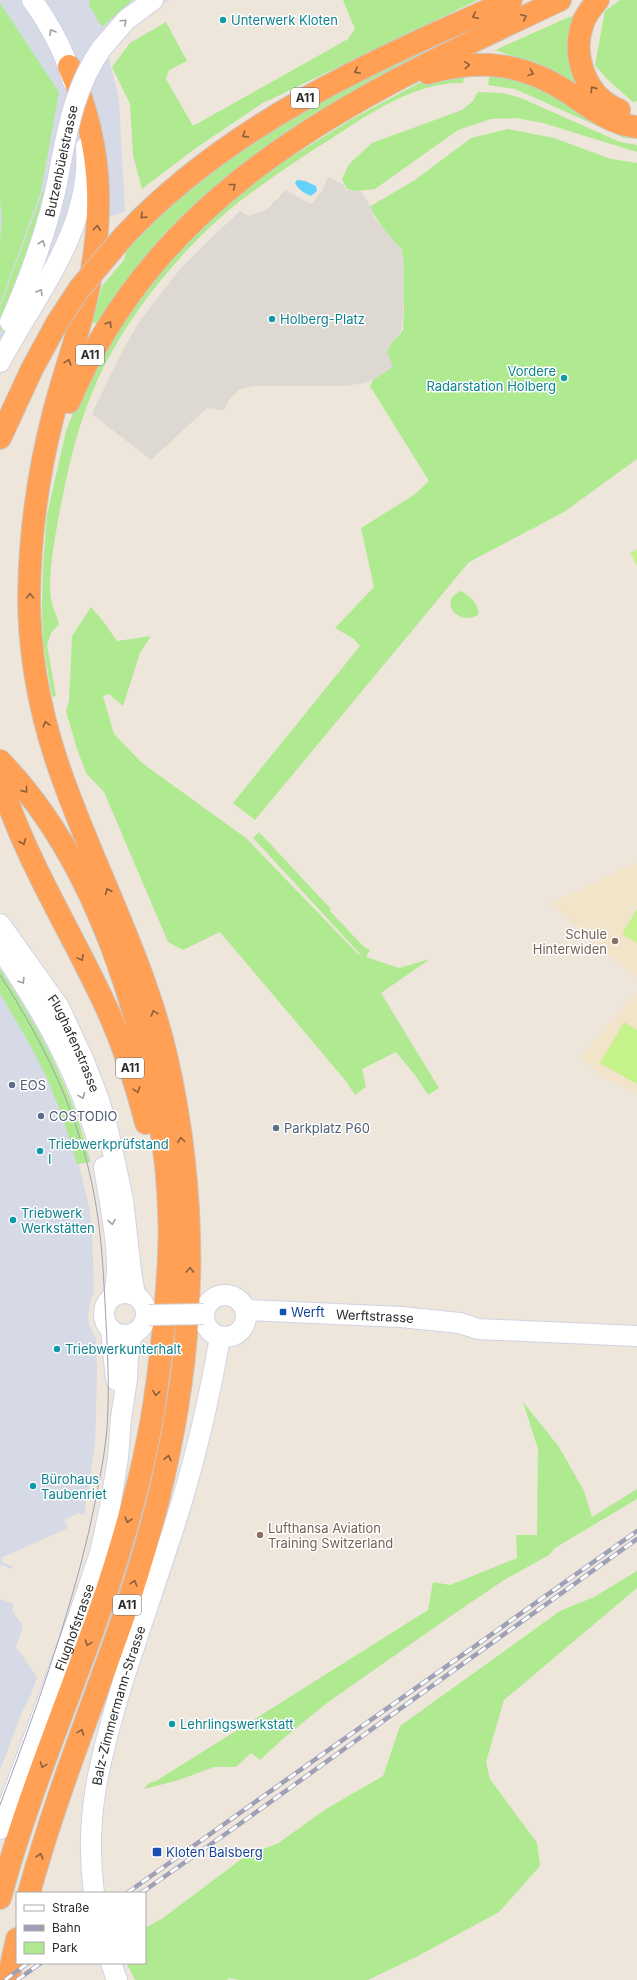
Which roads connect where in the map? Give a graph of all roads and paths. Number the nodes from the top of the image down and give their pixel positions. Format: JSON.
{"nodes":[{"id":1,"x":32,"y":0,"type":"edge"},
{"id":2,"x":153,"y":0,"type":"edge"},
{"id":3,"x":511,"y":0,"type":"edge"},
{"id":4,"x":560,"y":0,"type":"edge"},
{"id":5,"x":598,"y":0,"type":"edge"},
{"id":6,"x":69,"y":66,"type":"junction"},
{"id":7,"x":389,"y":84,"type":"junction"},
{"id":8,"x":637,"y":116,"type":"edge"},
{"id":9,"x":637,"y":127,"type":"edge"},
{"id":10,"x":0,"y":343,"type":"edge"},
{"id":11,"x":0,"y":362,"type":"edge"},
{"id":12,"x":20,"y":396,"type":"junction"},
{"id":13,"x":0,"y":438,"type":"edge"},
{"id":14,"x":0,"y":449,"type":"edge"},
{"id":15,"x":34,"y":530,"type":"junction"},
{"id":16,"x":0,"y":761,"type":"edge"},
{"id":17,"x":0,"y":780,"type":"edge"},
{"id":18,"x":0,"y":924,"type":"edge"},
{"id":19,"x":0,"y":948,"type":"edge"},
{"id":20,"x":135,"y":1295,"type":"junction"},
{"id":21,"x":113,"y":1296,"type":"junction"},
{"id":22,"x":204,"y":1314,"type":"junction"},
{"id":23,"x":148,"y":1315,"type":"junction"},
{"id":24,"x":246,"y":1317,"type":"junction"},
{"id":25,"x":111,"y":1330,"type":"junction"},
{"id":26,"x":132,"y":1334,"type":"junction"},
{"id":27,"x":637,"y":1336,"type":"edge"},
{"id":28,"x":220,"y":1337,"type":"junction"},
{"id":29,"x":161,"y":1354,"type":"junction"},
{"id":30,"x":120,"y":1418,"type":"junction"},
{"id":31,"x":0,"y":1829,"type":"edge"},
{"id":32,"x":29,"y":1892,"type":"edge"},
{"id":33,"x":94,"y":1892,"type":"edge"},
{"id":34,"x":0,"y":1898,"type":"edge"},
{"id":35,"x":16,"y":1944,"type":"edge"},
{"id":36,"x":111,"y":1964,"type":"edge"},
{"id":37,"x":8,"y":1980,"type":"edge"},
{"id":38,"x":117,"y":1980,"type":"edge"}],
"edges":[{"from":6,"to":1,"type":"main road","one_way":true},
{"from":10,"to":2,"type":"main road","name":"Butzenbüelstrasse","one_way":true,"bridge":true},
{"from":3,"to":12,"type":"highway","number":"A11","one_way":true,"bridge":true},
{"from":7,"to":4,"type":"highway","number":"A11","one_way":true},
{"from":8,"to":5,"type":"highway","one_way":true},
{"from":11,"to":6,"type":"main road","one_way":true},
{"from":15,"to":6,"type":"highway","one_way":true},
{"from":7,"to":9,"type":"highway","one_way":true},
{"from":15,"to":7,"type":"highway","number":"A11","one_way":true},
{"from":12,"to":13,"type":"highway"},
{"from":12,"to":14,"type":"highway","number":"A11"},
{"from":32,"to":15,"type":"highway","number":"A11","one_way":true},
{"from":16,"to":29,"type":"highway","one_way":true},
{"from":17,"to":29,"type":"highway","number":"A11","one_way":true},
{"from":18,"to":20,"type":"main road","name":"Flughafenstrasse"},
{"from":19,"to":21,"type":"main road","name":"Flughafenstrasse","one_way":true},
{"from":20,"to":21,"type":"main road"},
{"from":20,"to":23,"type":"main road"},
{"from":21,"to":25,"type":"main road"},
{"from":22,"to":23,"type":"main road","bridge":true},
{"from":22,"to":24,"type":"main road"},
{"from":22,"to":28,"type":"main road"},
{"from":23,"to":26,"type":"main road"},
{"from":24,"to":27,"type":"main road","name":"Werftstrasse"},
{"from":24,"to":28,"type":"main road"},
{"from":25,"to":26,"type":"main road"},
{"from":25,"to":30,"type":"main road","name":"Flughofstrasse"},
{"from":26,"to":30,"type":"main road","name":"Flughofstrasse"},
{"from":28,"to":33,"type":"main road","name":"Balz-Zimmermann-Strasse"},
{"from":29,"to":34,"type":"highway","number":"A11","one_way":true},
{"from":30,"to":31,"type":"main road","name":"Flughofstrasse"},
{"from":35,"to":37,"type":"highway"},
{"from":36,"to":38,"type":"main road"}]}
